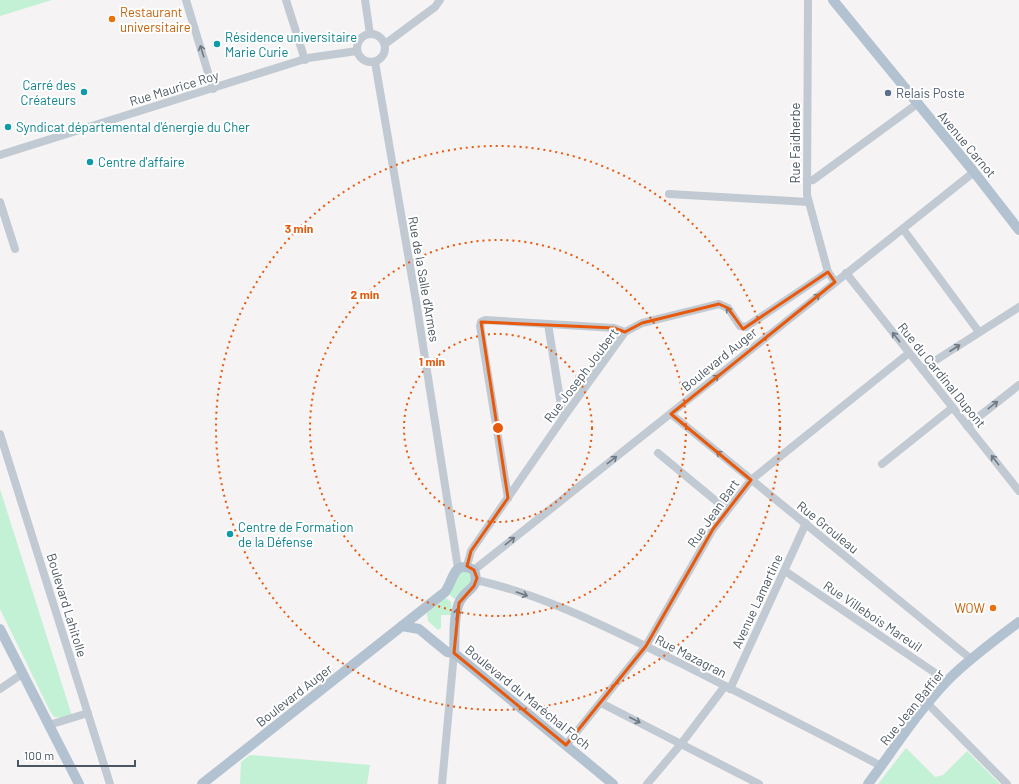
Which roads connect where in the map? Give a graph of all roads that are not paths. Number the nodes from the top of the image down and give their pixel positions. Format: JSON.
{"nodes":[{"id":1,"x":186,"y":0,"type":"edge"},
{"id":2,"x":286,"y":0,"type":"edge"},
{"id":3,"x":364,"y":0,"type":"edge"},
{"id":4,"x":440,"y":0,"type":"edge"},
{"id":5,"x":808,"y":0,"type":"edge"},
{"id":6,"x":833,"y":0,"type":"edge"},
{"id":7,"x":370,"y":34,"type":"junction"},
{"id":8,"x":385,"y":44,"type":"junction"},
{"id":9,"x":357,"y":51,"type":"junction"},
{"id":10,"x":305,"y":60,"type":"junction"},
{"id":11,"x":375,"y":62,"type":"junction"},
{"id":12,"x":213,"y":89,"type":"junction"},
{"id":13,"x":917,"y":104,"type":"junction"},
{"id":14,"x":0,"y":155,"type":"edge"},
{"id":15,"x":974,"y":172,"type":"junction"},
{"id":16,"x":806,"y":181,"type":"junction"},
{"id":17,"x":669,"y":194,"type":"dead end"},
{"id":18,"x":0,"y":202,"type":"edge"},
{"id":19,"x":808,"y":202,"type":"junction"},
{"id":20,"x":903,"y":229,"type":"junction"},
{"id":21,"x":1019,"y":230,"type":"edge"},
{"id":22,"x":15,"y":249,"type":"dead end"},
{"id":23,"x":828,"y":272,"type":"junction"},
{"id":24,"x":846,"y":273,"type":"junction"},
{"id":25,"x":835,"y":282,"type":"junction"},
{"id":26,"x":1019,"y":307,"type":"edge"},
{"id":27,"x":548,"y":324,"type":"junction"},
{"id":28,"x":625,"y":332,"type":"junction"},
{"id":29,"x":980,"y":332,"type":"junction"},
{"id":30,"x":909,"y":353,"type":"junction"},
{"id":31,"x":922,"y":369,"type":"junction"},
{"id":32,"x":1019,"y":385,"type":"edge"},
{"id":33,"x":952,"y":408,"type":"junction"},
{"id":34,"x":671,"y":414,"type":"junction"},
{"id":35,"x":563,"y":418,"type":"junction"},
{"id":36,"x":967,"y":426,"type":"junction"},
{"id":37,"x":0,"y":434,"type":"edge"},
{"id":38,"x":658,"y":453,"type":"dead end"},
{"id":39,"x":882,"y":464,"type":"dead end"},
{"id":40,"x":751,"y":480,"type":"junction"},
{"id":41,"x":1019,"y":491,"type":"edge"},
{"id":42,"x":508,"y":498,"type":"junction"},
{"id":43,"x":727,"y":510,"type":"junction"},
{"id":44,"x":806,"y":524,"type":"junction"},
{"id":45,"x":785,"y":571,"type":"junction"},
{"id":46,"x":473,"y":572,"type":"junction"},
{"id":47,"x":425,"y":608,"type":"junction"},
{"id":48,"x":1019,"y":622,"type":"edge"},
{"id":49,"x":402,"y":626,"type":"junction"},
{"id":50,"x":0,"y":629,"type":"edge"},
{"id":51,"x":455,"y":635,"type":"junction"},
{"id":52,"x":429,"y":637,"type":"junction"},
{"id":53,"x":646,"y":646,"type":"junction"},
{"id":54,"x":454,"y":653,"type":"junction"},
{"id":55,"x":971,"y":659,"type":"junction"},
{"id":56,"x":22,"y":674,"type":"junction"},
{"id":57,"x":947,"y":681,"type":"junction"},
{"id":58,"x":728,"y":687,"type":"junction"},
{"id":59,"x":0,"y":689,"type":"edge"},
{"id":60,"x":601,"y":703,"type":"junction"},
{"id":61,"x":928,"y":704,"type":"junction"},
{"id":62,"x":88,"y":713,"type":"junction"},
{"id":63,"x":49,"y":725,"type":"junction"},
{"id":64,"x":681,"y":744,"type":"junction"},
{"id":65,"x":566,"y":745,"type":"junction"},
{"id":66,"x":881,"y":766,"type":"junction"},
{"id":67,"x":79,"y":784,"type":"edge"},
{"id":68,"x":110,"y":784,"type":"edge"},
{"id":69,"x":202,"y":784,"type":"edge"},
{"id":70,"x":442,"y":784,"type":"edge"},
{"id":71,"x":613,"y":784,"type":"edge"},
{"id":72,"x":647,"y":784,"type":"edge"},
{"id":73,"x":759,"y":784,"type":"edge"},
{"id":74,"x":868,"y":784,"type":"edge"},
{"id":75,"x":1007,"y":784,"type":"edge"}],
"edges":[{"from":12,"to":1,"type":"street","one_way":true},
{"from":2,"to":10,"type":"street"},
{"from":3,"to":7,"type":"street"},
{"from":4,"to":8,"type":"street"},
{"from":5,"to":16,"type":"street","name":"Rue Faidherbe"},
{"from":6,"to":13,"type":"main road","name":"Avenue Carnot"},
{"from":7,"to":8,"type":"street"},
{"from":7,"to":9,"type":"street"},
{"from":8,"to":11,"type":"street"},
{"from":9,"to":10,"type":"street","name":"Rue Maurice Roy"},
{"from":9,"to":11,"type":"street"},
{"from":10,"to":12,"type":"street","name":"Rue Maurice Roy"},
{"from":11,"to":46,"type":"street","name":"Rue de la Salle d'Armes"},
{"from":12,"to":14,"type":"street","name":"Rue Maurice Roy"},
{"from":13,"to":15,"type":"main road","name":"Avenue Carnot"},
{"from":13,"to":16,"type":"street"},
{"from":15,"to":20,"type":"street","name":"Boulevard Auger"},
{"from":15,"to":21,"type":"main road","name":"Avenue Carnot"},
{"from":16,"to":19,"type":"street","name":"Rue Faidherbe"},
{"from":17,"to":19,"type":"street"},
{"from":18,"to":22,"type":"street"},
{"from":19,"to":23,"type":"street","name":"Rue Faidherbe"},
{"from":20,"to":24,"type":"street","name":"Boulevard Auger"},
{"from":20,"to":29,"type":"street"},
{"from":23,"to":25,"type":"street","name":"Rue Faidherbe"},
{"from":23,"to":28,"type":"street","name":"Rue Joseph Joubert","one_way":true},
{"from":24,"to":25,"type":"street","name":"Boulevard Auger"},
{"from":30,"to":24,"type":"street","name":"Rue du Cardinal Dupont","one_way":true},
{"from":34,"to":25,"type":"street","name":"Boulevard Auger","one_way":true},
{"from":26,"to":29,"type":"street"},
{"from":27,"to":28,"type":"street"},
{"from":27,"to":35,"type":"street"},
{"from":27,"to":42,"type":"street"},
{"from":28,"to":35,"type":"street","name":"Rue Joseph Joubert"},
{"from":31,"to":29,"type":"street","one_way":true},
{"from":30,"to":31,"type":"street","name":"Rue du Cardinal Dupont"},
{"from":30,"to":40,"type":"street","name":"Rue Jean Bart"},
{"from":31,"to":33,"type":"street","name":"Rue du Cardinal Dupont"},
{"from":36,"to":32,"type":"street","one_way":true},
{"from":33,"to":36,"type":"street","name":"Rue du Cardinal Dupont"},
{"from":33,"to":39,"type":"street"},
{"from":40,"to":34,"type":"street","name":"Rue Grouleau","one_way":true},
{"from":46,"to":34,"type":"street","name":"Boulevard Auger","one_way":true},
{"from":35,"to":42,"type":"street","name":"Rue Joseph Joubert"},
{"from":41,"to":36,"type":"street","name":"Rue du Cardinal Dupont","one_way":true},
{"from":37,"to":62,"type":"street","name":"Boulevard Lahitolle"},
{"from":38,"to":43,"type":"street"},
{"from":40,"to":43,"type":"street","name":"Rue Jean Bart"},
{"from":40,"to":44,"type":"street","name":"Rue Grouleau"},
{"from":42,"to":46,"type":"street","name":"Rue Joseph Joubert"},
{"from":43,"to":53,"type":"street","name":"Rue Jean Bart"},
{"from":44,"to":45,"type":"street","name":"Avenue Lamartine"},
{"from":44,"to":55,"type":"street","name":"Rue Grouleau"},
{"from":45,"to":57,"type":"street","name":"Rue Villebois Mareuil"},
{"from":45,"to":58,"type":"street","name":"Avenue Lamartine"},
{"from":46,"to":47,"type":"main road","name":"Boulevard Auger"},
{"from":51,"to":46,"type":"main road","one_way":true},
{"from":46,"to":53,"type":"street","name":"Rue Mazagran","one_way":true},
{"from":47,"to":49,"type":"main road","name":"Boulevard Auger"},
{"from":47,"to":52,"type":"main road"},
{"from":48,"to":55,"type":"main road","name":"Rue Jean Baffier"},
{"from":49,"to":52,"type":"main road","name":"Boulevard du Maréchal Foch"},
{"from":49,"to":69,"type":"main road","name":"Boulevard Auger"},
{"from":50,"to":56,"type":"main road"},
{"from":51,"to":52,"type":"main road"},
{"from":51,"to":54,"type":"main road"},
{"from":52,"to":54,"type":"main road","name":"Boulevard du Maréchal Foch"},
{"from":53,"to":58,"type":"street","name":"Rue Mazagran"},
{"from":53,"to":60,"type":"street","name":"Rue Jean Bart"},
{"from":54,"to":65,"type":"main road","name":"Boulevard du Maréchal Foch"},
{"from":54,"to":70,"type":"street"},
{"from":55,"to":57,"type":"main road","name":"Rue Jean Baffier"},
{"from":56,"to":59,"type":"street"},
{"from":56,"to":63,"type":"main road"},
{"from":57,"to":61,"type":"main road","name":"Rue Jean Baffier"},
{"from":58,"to":64,"type":"street","name":"Avenue Lamartine"},
{"from":58,"to":66,"type":"street","name":"Rue Mazagran"},
{"from":60,"to":64,"type":"street","one_way":true},
{"from":60,"to":65,"type":"street","name":"Rue Jean Bart"},
{"from":61,"to":66,"type":"main road","name":"Rue Jean Baffier"},
{"from":61,"to":75,"type":"street"},
{"from":62,"to":63,"type":"street"},
{"from":62,"to":68,"type":"street","name":"Boulevard Lahitolle"},
{"from":63,"to":67,"type":"main road"},
{"from":64,"to":72,"type":"street","name":"Avenue Lamartine"},
{"from":64,"to":73,"type":"street"},
{"from":65,"to":71,"type":"main road","name":"Boulevard du Maréchal Foch"},
{"from":66,"to":74,"type":"main road","name":"Rue Jean Baffier"}]}
